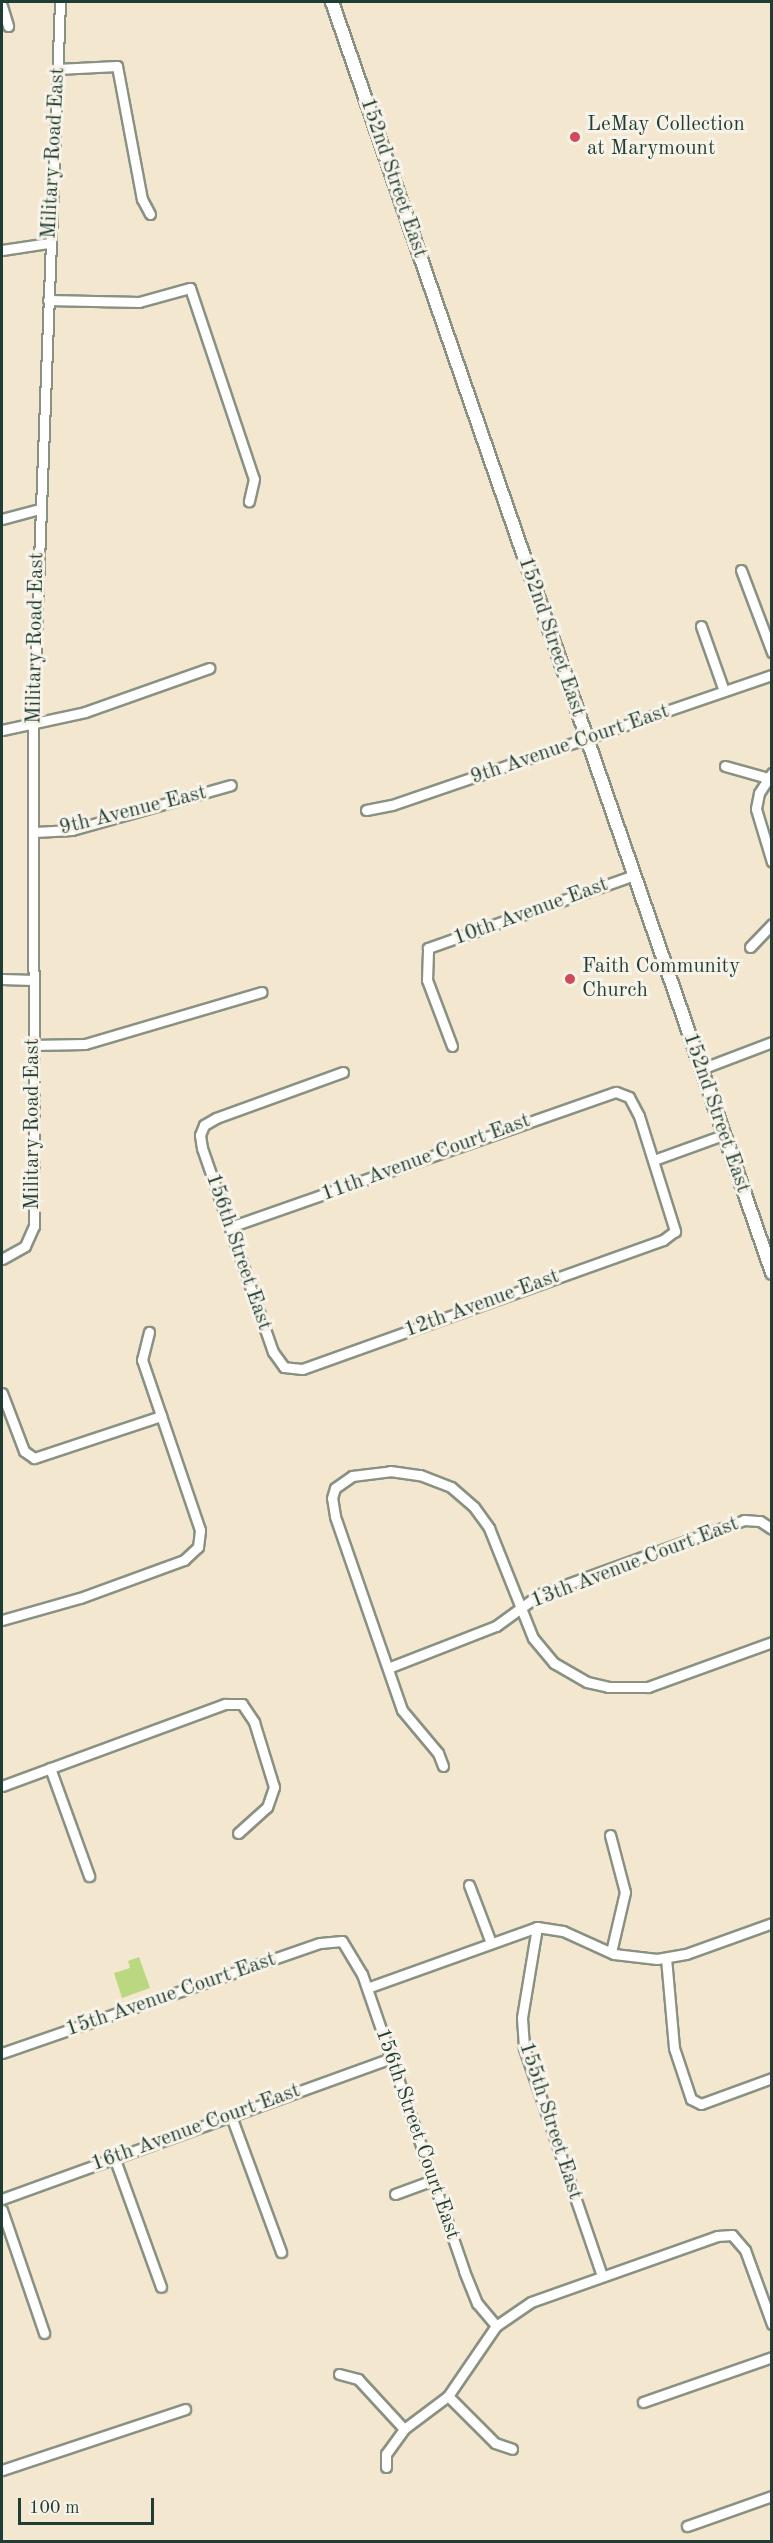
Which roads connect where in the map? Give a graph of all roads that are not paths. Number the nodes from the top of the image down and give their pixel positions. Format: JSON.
{"nodes":[{"id":1,"x":60,"y":2,"type":"edge"},
{"id":2,"x":332,"y":2,"type":"edge"},
{"id":3,"x":2,"y":6,"type":"edge"},
{"id":4,"x":8,"y":26,"type":"dead end"},
{"id":5,"x":57,"y":69,"type":"junction"},
{"id":6,"x":150,"y":214,"type":"dead end"},
{"id":7,"x":49,"y":243,"type":"junction"},
{"id":8,"x":2,"y":250,"type":"edge"},
{"id":9,"x":48,"y":300,"type":"junction"},
{"id":10,"x":249,"y":501,"type":"dead end"},
{"id":11,"x":39,"y":509,"type":"junction"},
{"id":12,"x":2,"y":519,"type":"edge"},
{"id":13,"x":741,"y":570,"type":"dead end"},
{"id":14,"x":701,"y":626,"type":"dead end"},
{"id":15,"x":771,"y":652,"type":"edge"},
{"id":16,"x":208,"y":668,"type":"dead end"},
{"id":17,"x":771,"y":675,"type":"edge"},
{"id":18,"x":724,"y":691,"type":"junction"},
{"id":19,"x":33,"y":721,"type":"junction"},
{"id":20,"x":2,"y":730,"type":"edge"},
{"id":21,"x":586,"y":738,"type":"junction"},
{"id":22,"x":725,"y":766,"type":"dead end"},
{"id":23,"x":770,"y":776,"type":"edge"},
{"id":24,"x":231,"y":785,"type":"dead end"},
{"id":25,"x":366,"y":810,"type":"dead end"},
{"id":26,"x":35,"y":832,"type":"junction"},
{"id":27,"x":771,"y":862,"type":"edge"},
{"id":28,"x":634,"y":875,"type":"junction"},
{"id":29,"x":771,"y":924,"type":"edge"},
{"id":30,"x":750,"y":947,"type":"dead end"},
{"id":31,"x":2,"y":979,"type":"edge"},
{"id":32,"x":33,"y":980,"type":"junction"},
{"id":33,"x":262,"y":992,"type":"dead end"},
{"id":34,"x":771,"y":1042,"type":"edge"},
{"id":35,"x":32,"y":1045,"type":"junction"},
{"id":36,"x":452,"y":1046,"type":"dead end"},
{"id":37,"x":701,"y":1069,"type":"junction"},
{"id":38,"x":343,"y":1072,"type":"dead end"},
{"id":39,"x":723,"y":1135,"type":"junction"},
{"id":40,"x":654,"y":1160,"type":"junction"},
{"id":41,"x":230,"y":1227,"type":"junction"},
{"id":42,"x":2,"y":1259,"type":"edge"},
{"id":43,"x":771,"y":1273,"type":"edge"},
{"id":44,"x":149,"y":1332,"type":"dead end"},
{"id":45,"x":288,"y":1369,"type":"joint"},
{"id":46,"x":2,"y":1393,"type":"edge"},
{"id":47,"x":161,"y":1416,"type":"junction"},
{"id":48,"x":771,"y":1529,"type":"edge"},
{"id":49,"x":519,"y":1607,"type":"junction"},
{"id":50,"x":2,"y":1620,"type":"edge"},
{"id":51,"x":771,"y":1642,"type":"edge"},
{"id":52,"x":387,"y":1668,"type":"junction"},
{"id":53,"x":443,"y":1766,"type":"dead end"},
{"id":54,"x":50,"y":1768,"type":"junction"},
{"id":55,"x":2,"y":1786,"type":"edge"},
{"id":56,"x":238,"y":1833,"type":"dead end"},
{"id":57,"x":610,"y":1835,"type":"dead end"},
{"id":58,"x":89,"y":1876,"type":"dead end"},
{"id":59,"x":469,"y":1885,"type":"dead end"},
{"id":60,"x":771,"y":1923,"type":"edge"},
{"id":61,"x":537,"y":1927,"type":"junction"},
{"id":62,"x":342,"y":1941,"type":"joint"},
{"id":63,"x":491,"y":1943,"type":"junction"},
{"id":64,"x":611,"y":1952,"type":"junction"},
{"id":65,"x":666,"y":1958,"type":"junction"},
{"id":66,"x":367,"y":1988,"type":"junction"},
{"id":67,"x":2,"y":2053,"type":"edge"},
{"id":68,"x":391,"y":2058,"type":"junction"},
{"id":69,"x":771,"y":2078,"type":"edge"},
{"id":70,"x":231,"y":2116,"type":"junction"},
{"id":71,"x":114,"y":2157,"type":"junction"},
{"id":72,"x":433,"y":2180,"type":"junction"},
{"id":73,"x":395,"y":2194,"type":"dead end"},
{"id":74,"x":2,"y":2199,"type":"edge"},
{"id":75,"x":2,"y":2210,"type":"edge"},
{"id":76,"x":281,"y":2252,"type":"dead end"},
{"id":77,"x":602,"y":2276,"type":"junction"},
{"id":78,"x":161,"y":2287,"type":"dead end"},
{"id":79,"x":771,"y":2324,"type":"edge"},
{"id":80,"x":496,"y":2326,"type":"junction"},
{"id":81,"x":44,"y":2333,"type":"dead end"},
{"id":82,"x":771,"y":2357,"type":"edge"},
{"id":83,"x":339,"y":2374,"type":"dead end"},
{"id":84,"x":448,"y":2396,"type":"junction"},
{"id":85,"x":643,"y":2402,"type":"dead end"},
{"id":86,"x":185,"y":2409,"type":"dead end"},
{"id":87,"x":404,"y":2428,"type":"junction"},
{"id":88,"x":512,"y":2449,"type":"dead end"},
{"id":89,"x":386,"y":2467,"type":"dead end"},
{"id":90,"x":2,"y":2470,"type":"edge"},
{"id":91,"x":771,"y":2496,"type":"edge"},
{"id":92,"x":687,"y":2526,"type":"dead end"}],
"edges":[{"from":1,"to":5,"type":"street","name":"Military Road East"},
{"from":2,"to":21,"type":"main road","name":"152nd Street East"},
{"from":3,"to":4,"type":"street"},
{"from":5,"to":6,"type":"street"},
{"from":5,"to":7,"type":"street","name":"Military Road East"},
{"from":7,"to":8,"type":"street"},
{"from":7,"to":9,"type":"street","name":"Military Road East"},
{"from":9,"to":10,"type":"street"},
{"from":9,"to":11,"type":"street","name":"Military Road East"},
{"from":11,"to":12,"type":"street"},
{"from":11,"to":19,"type":"street","name":"Military Road East"},
{"from":13,"to":15,"type":"street"},
{"from":14,"to":18,"type":"street"},
{"from":16,"to":19,"type":"street"},
{"from":17,"to":18,"type":"street","name":"9th Avenue Court East"},
{"from":18,"to":21,"type":"street","name":"9th Avenue Court East"},
{"from":19,"to":20,"type":"street"},
{"from":19,"to":26,"type":"street","name":"Military Road East"},
{"from":21,"to":25,"type":"street","name":"9th Avenue Court East"},
{"from":21,"to":28,"type":"main road","name":"152nd Street East"},
{"from":22,"to":23,"type":"street"},
{"from":23,"to":27,"type":"street"},
{"from":24,"to":26,"type":"street","name":"9th Avenue East"},
{"from":26,"to":32,"type":"street","name":"Military Road East"},
{"from":28,"to":36,"type":"street","name":"10th Avenue East"},
{"from":28,"to":37,"type":"main road","name":"152nd Street East"},
{"from":29,"to":30,"type":"street"},
{"from":31,"to":32,"type":"street"},
{"from":32,"to":35,"type":"street","name":"Military Road East"},
{"from":33,"to":35,"type":"street"},
{"from":34,"to":37,"type":"street"},
{"from":35,"to":42,"type":"street","name":"Military Road East"},
{"from":37,"to":39,"type":"main road","name":"152nd Street East"},
{"from":38,"to":41,"type":"street","name":"156th Street East"},
{"from":39,"to":40,"type":"street"},
{"from":39,"to":43,"type":"main road","name":"152nd Street East"},
{"from":40,"to":41,"type":"street","name":"11th Avenue Court East"},
{"from":40,"to":45,"type":"street","name":"12th Avenue East"},
{"from":41,"to":45,"type":"street","name":"156th Street East"},
{"from":44,"to":47,"type":"street"},
{"from":46,"to":47,"type":"street"},
{"from":47,"to":50,"type":"street"},
{"from":48,"to":49,"type":"street","name":"13th Avenue Court East"},
{"from":49,"to":51,"type":"street"},
{"from":49,"to":52,"type":"street","name":"13th Avenue Court East"},
{"from":49,"to":52,"type":"street"},
{"from":52,"to":53,"type":"street"},
{"from":54,"to":55,"type":"street"},
{"from":54,"to":56,"type":"street"},
{"from":54,"to":58,"type":"street"},
{"from":57,"to":64,"type":"street"},
{"from":59,"to":63,"type":"street"},
{"from":60,"to":65,"type":"street"},
{"from":61,"to":63,"type":"street"},
{"from":61,"to":64,"type":"street"},
{"from":61,"to":77,"type":"street","name":"155th Street East"},
{"from":62,"to":66,"type":"street","name":"156th Street Court East"},
{"from":62,"to":67,"type":"street","name":"15th Avenue Court East"},
{"from":63,"to":66,"type":"street"},
{"from":64,"to":65,"type":"street"},
{"from":65,"to":69,"type":"street"},
{"from":66,"to":68,"type":"street","name":"156th Street Court East"},
{"from":68,"to":70,"type":"street","name":"16th Avenue Court East"},
{"from":68,"to":72,"type":"street","name":"156th Street Court East"},
{"from":70,"to":71,"type":"street","name":"16th Avenue Court East"},
{"from":70,"to":76,"type":"street"},
{"from":71,"to":74,"type":"street","name":"16th Avenue Court East"},
{"from":71,"to":78,"type":"street"},
{"from":72,"to":73,"type":"street"},
{"from":72,"to":80,"type":"street","name":"156th Street Court East"},
{"from":75,"to":81,"type":"street"},
{"from":77,"to":79,"type":"street"},
{"from":77,"to":80,"type":"street"},
{"from":80,"to":84,"type":"street"},
{"from":82,"to":85,"type":"street"},
{"from":83,"to":87,"type":"street"},
{"from":84,"to":87,"type":"street"},
{"from":84,"to":88,"type":"street"},
{"from":86,"to":90,"type":"street"},
{"from":87,"to":89,"type":"street"},
{"from":91,"to":92,"type":"street"}]}
